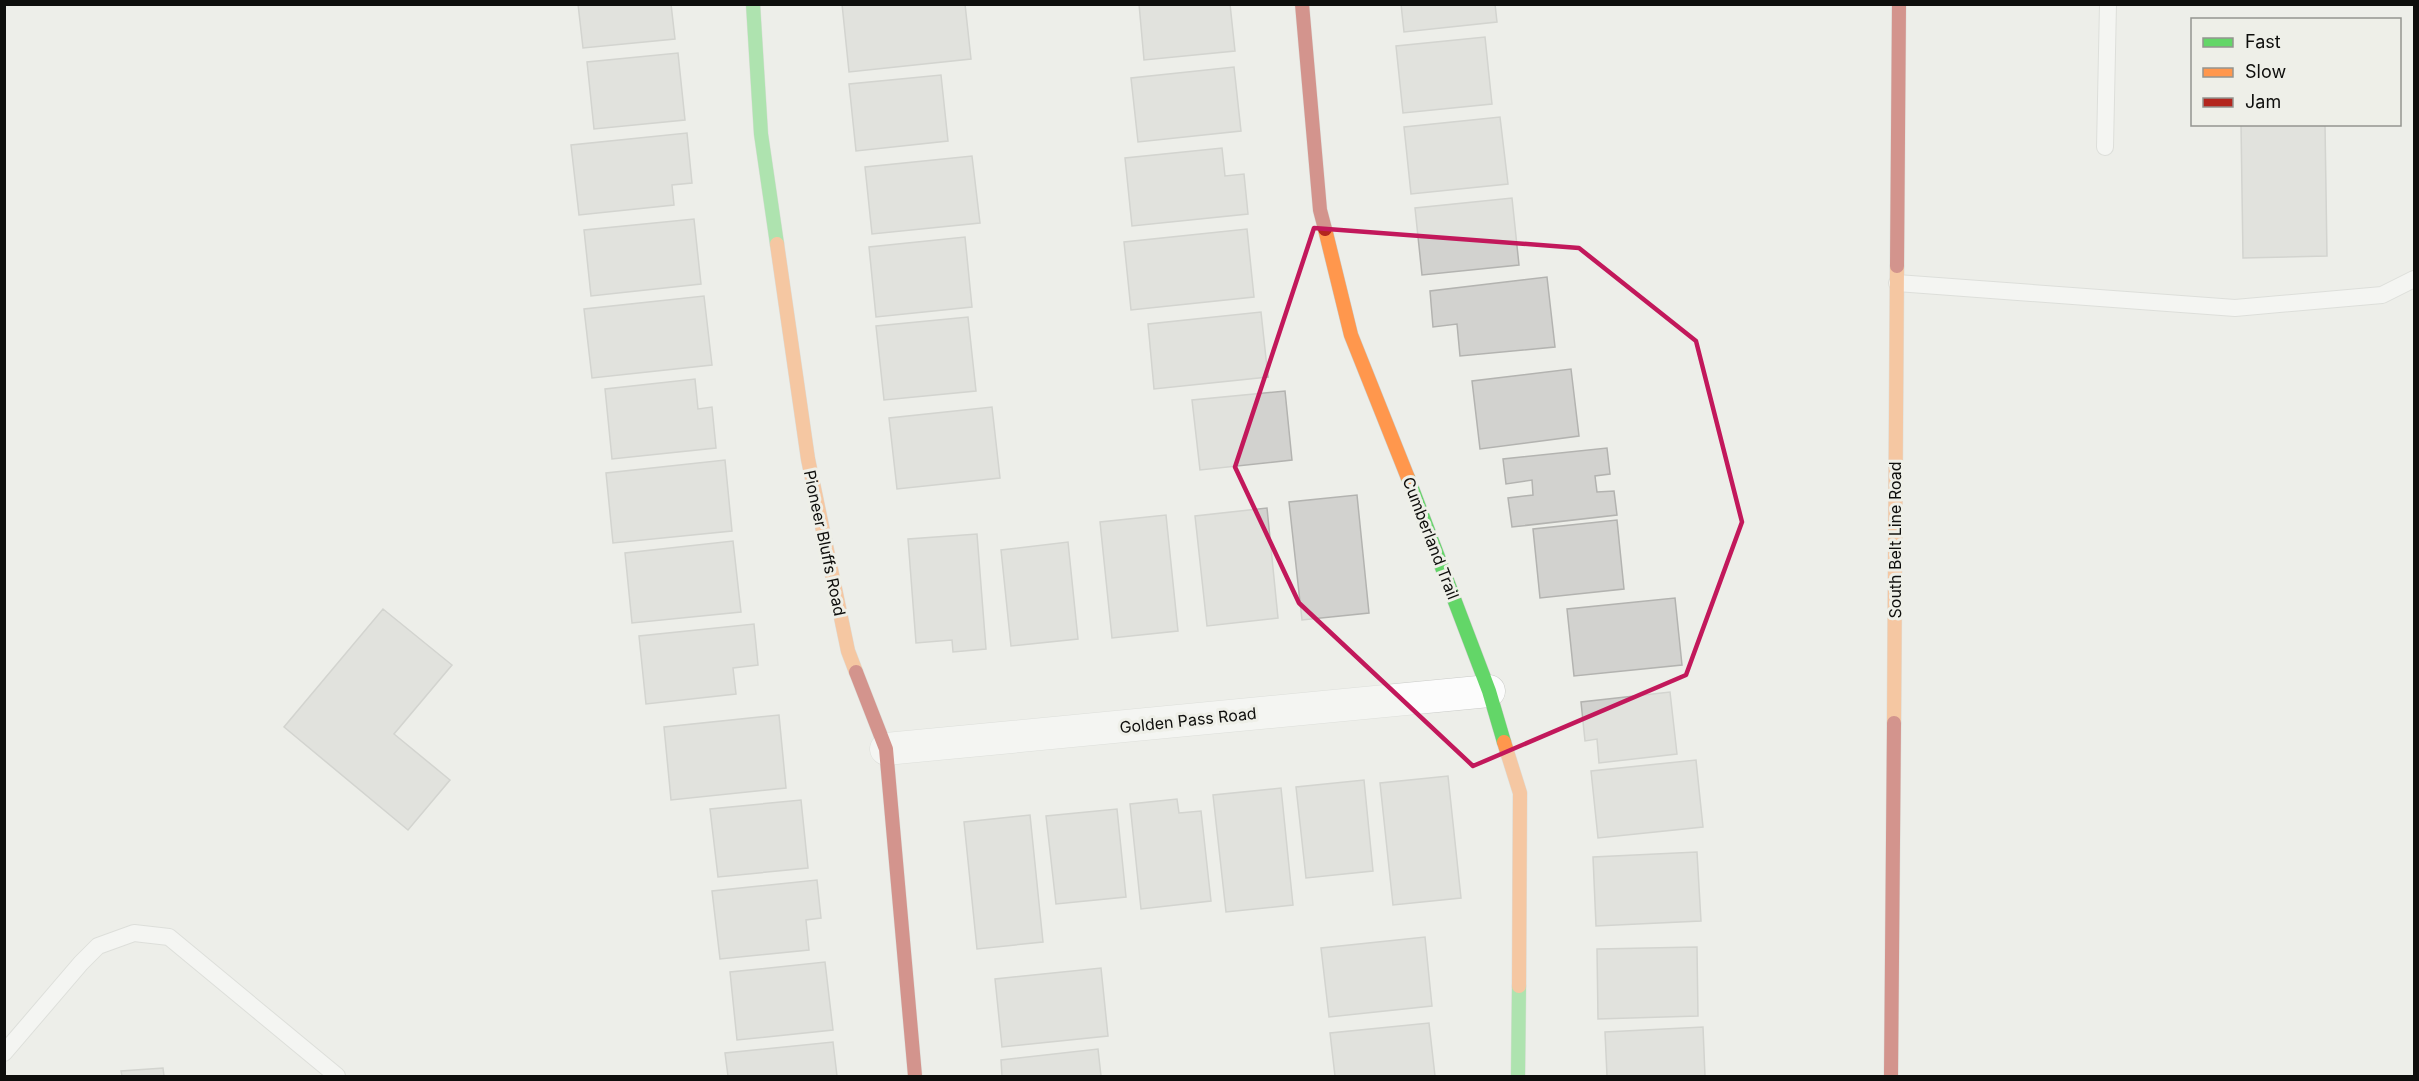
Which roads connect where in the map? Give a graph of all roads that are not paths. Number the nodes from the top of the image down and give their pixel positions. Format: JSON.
{"nodes":[{"id":1,"x":753,"y":4,"type":"edge"},
{"id":2,"x":1302,"y":4,"type":"edge"},
{"id":3,"x":1899,"y":4,"type":"edge"},
{"id":4,"x":2108,"y":4,"type":"edge"},
{"id":5,"x":2104,"y":147,"type":"dead end"},
{"id":6,"x":2415,"y":279,"type":"edge"},
{"id":7,"x":1897,"y":283,"type":"junction"},
{"id":8,"x":1489,"y":690,"type":"junction"},
{"id":9,"x":886,"y":749,"type":"junction"},
{"id":10,"x":4,"y":1053,"type":"edge"},
{"id":11,"x":337,"y":1077,"type":"edge"},
{"id":12,"x":915,"y":1077,"type":"edge"},
{"id":13,"x":1518,"y":1077,"type":"edge"},
{"id":14,"x":1891,"y":1077,"type":"edge"}],
"edges":[{"from":1,"to":9,"type":"street","name":"Pioneer Bluffs Road"},
{"from":2,"to":8,"type":"street","name":"Cumberland Trail"},
{"from":3,"to":7,"type":"street","name":"South Belt Line Road"},
{"from":4,"to":5,"type":"lane"},
{"from":6,"to":7,"type":"lane"},
{"from":7,"to":14,"type":"street","name":"South Belt Line Road"},
{"from":8,"to":9,"type":"street","name":"Golden Pass Road"},
{"from":8,"to":13,"type":"street","name":"Cumberland Trail"},
{"from":9,"to":12,"type":"street","name":"Pioneer Bluffs Road"},
{"from":10,"to":11,"type":"lane"}]}
